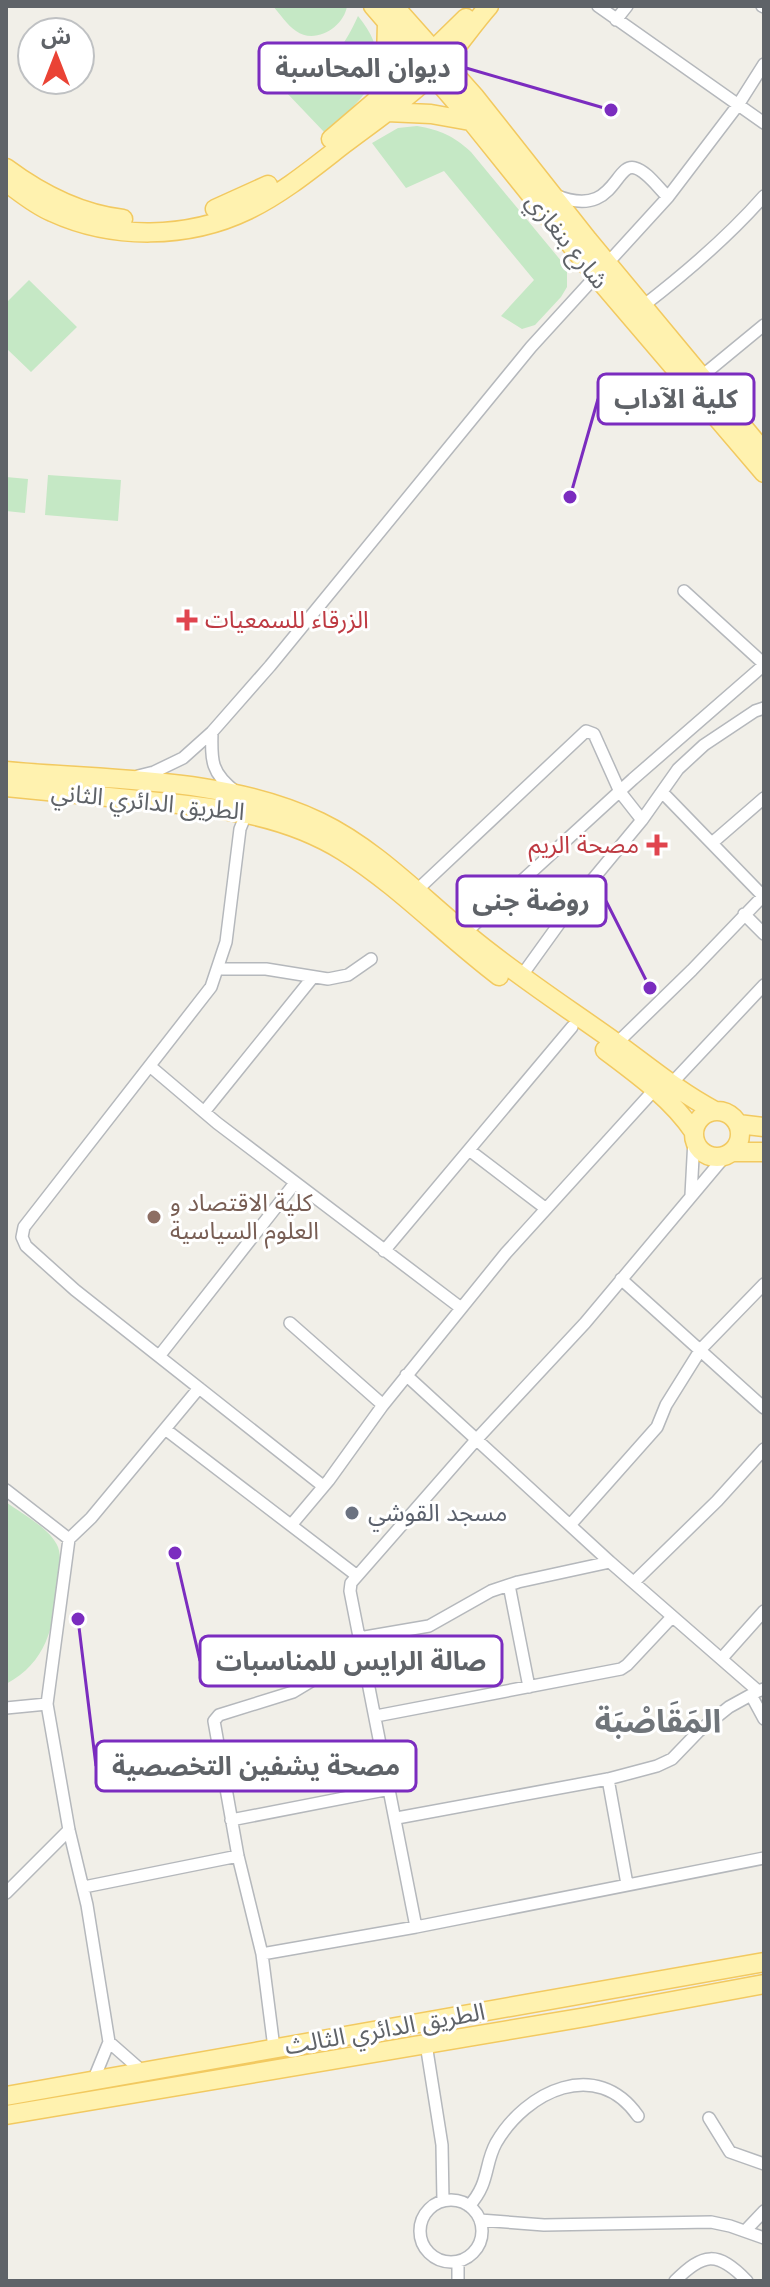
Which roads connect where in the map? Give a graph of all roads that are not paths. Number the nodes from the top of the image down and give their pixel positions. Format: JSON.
{"nodes":[{"id":1,"x":373,"y":6,"type":"edge"},
{"id":2,"x":627,"y":6,"type":"edge"},
{"id":3,"x":602,"y":7,"type":"edge"},
{"id":4,"x":395,"y":16,"type":"edge"},
{"id":5,"x":474,"y":18,"type":"edge"},
{"id":6,"x":616,"y":20,"type":"junction"},
{"id":7,"x":432,"y":62,"type":"junction"},
{"id":8,"x":764,"y":64,"type":"edge"},
{"id":9,"x":475,"y":97,"type":"junction"},
{"id":10,"x":738,"y":105,"type":"junction"},
{"id":11,"x":382,"y":106,"type":"junction"},
{"id":12,"x":470,"y":121,"type":"junction"},
{"id":13,"x":764,"y":123,"type":"edge"},
{"id":14,"x":6,"y":168,"type":"edge"},
{"id":15,"x":6,"y":182,"type":"edge"},
{"id":16,"x":554,"y":194,"type":"junction"},
{"id":17,"x":764,"y":196,"type":"edge"},
{"id":18,"x":668,"y":197,"type":"junction"},
{"id":19,"x":601,"y":270,"type":"junction"},
{"id":20,"x":643,"y":306,"type":"junction"},
{"id":21,"x":764,"y":325,"type":"edge"},
{"id":22,"x":702,"y":376,"type":"junction"},
{"id":23,"x":764,"y":452,"type":"edge"},
{"id":24,"x":764,"y":473,"type":"edge"},
{"id":25,"x":684,"y":591,"type":"dead end"},
{"id":26,"x":764,"y":665,"type":"edge"},
{"id":27,"x":764,"y":708,"type":"edge"},
{"id":28,"x":691,"y":730,"type":"junction"},
{"id":29,"x":212,"y":732,"type":"junction"},
{"id":30,"x":704,"y":745,"type":"junction"},
{"id":31,"x":6,"y":771,"type":"edge"},
{"id":32,"x":125,"y":779,"type":"junction"},
{"id":33,"x":77,"y":786,"type":"junction"},
{"id":34,"x":6,"y":787,"type":"edge"},
{"id":35,"x":620,"y":792,"type":"junction"},
{"id":36,"x":662,"y":792,"type":"junction"},
{"id":37,"x":764,"y":798,"type":"edge"},
{"id":38,"x":247,"y":802,"type":"junction"},
{"id":39,"x":642,"y":820,"type":"junction"},
{"id":40,"x":712,"y":843,"type":"junction"},
{"id":41,"x":416,"y":891,"type":"junction"},
{"id":42,"x":764,"y":895,"type":"edge"},
{"id":43,"x":744,"y":914,"type":"junction"},
{"id":44,"x":465,"y":933,"type":"junction"},
{"id":45,"x":764,"y":934,"type":"edge"},
{"id":46,"x":371,"y":959,"type":"dead end"},
{"id":47,"x":219,"y":969,"type":"junction"},
{"id":48,"x":313,"y":977,"type":"junction"},
{"id":49,"x":520,"y":978,"type":"junction"},
{"id":50,"x":764,"y":985,"type":"edge"},
{"id":51,"x":572,"y":1027,"type":"junction"},
{"id":52,"x":609,"y":1045,"type":"junction"},
{"id":53,"x":151,"y":1067,"type":"junction"},
{"id":54,"x":663,"y":1086,"type":"junction"},
{"id":55,"x":715,"y":1111,"type":"junction"},
{"id":56,"x":204,"y":1112,"type":"junction"},
{"id":57,"x":738,"y":1124,"type":"junction"},
{"id":58,"x":764,"y":1127,"type":"edge"},
{"id":59,"x":694,"y":1135,"type":"junction"},
{"id":60,"x":469,"y":1150,"type":"junction"},
{"id":61,"x":763,"y":1153,"type":"edge"},
{"id":62,"x":729,"y":1154,"type":"junction"},
{"id":63,"x":295,"y":1183,"type":"junction"},
{"id":64,"x":691,"y":1195,"type":"junction"},
{"id":65,"x":545,"y":1208,"type":"junction"},
{"id":66,"x":384,"y":1251,"type":"junction"},
{"id":67,"x":621,"y":1279,"type":"junction"},
{"id":68,"x":764,"y":1284,"type":"edge"},
{"id":69,"x":461,"y":1308,"type":"junction"},
{"id":70,"x":290,"y":1323,"type":"dead end"},
{"id":71,"x":701,"y":1349,"type":"junction"},
{"id":72,"x":160,"y":1355,"type":"junction"},
{"id":73,"x":406,"y":1375,"type":"junction"},
{"id":74,"x":199,"y":1388,"type":"junction"},
{"id":75,"x":383,"y":1405,"type":"junction"},
{"id":76,"x":763,"y":1405,"type":"edge"},
{"id":77,"x":165,"y":1429,"type":"junction"},
{"id":78,"x":476,"y":1440,"type":"junction"},
{"id":79,"x":764,"y":1449,"type":"edge"},
{"id":80,"x":323,"y":1486,"type":"junction"},
{"id":81,"x":6,"y":1490,"type":"edge"},
{"id":82,"x":292,"y":1524,"type":"junction"},
{"id":83,"x":571,"y":1524,"type":"junction"},
{"id":84,"x":69,"y":1539,"type":"junction"},
{"id":85,"x":610,"y":1562,"type":"junction"},
{"id":86,"x":356,"y":1575,"type":"junction"},
{"id":87,"x":634,"y":1582,"type":"junction"},
{"id":88,"x":509,"y":1585,"type":"junction"},
{"id":89,"x":764,"y":1611,"type":"edge"},
{"id":90,"x":672,"y":1617,"type":"junction"},
{"id":91,"x":359,"y":1638,"type":"junction"},
{"id":92,"x":722,"y":1658,"type":"junction"},
{"id":93,"x":365,"y":1666,"type":"junction"},
{"id":94,"x":529,"y":1687,"type":"junction"},
{"id":95,"x":758,"y":1692,"type":"edge"},
{"id":96,"x":47,"y":1704,"type":"junction"},
{"id":97,"x":6,"y":1708,"type":"edge"},
{"id":98,"x":376,"y":1716,"type":"junction"},
{"id":99,"x":764,"y":1719,"type":"edge"},
{"id":100,"x":608,"y":1779,"type":"junction"},
{"id":101,"x":390,"y":1789,"type":"junction"},
{"id":102,"x":397,"y":1818,"type":"junction"},
{"id":103,"x":231,"y":1820,"type":"junction"},
{"id":104,"x":69,"y":1830,"type":"junction"},
{"id":105,"x":238,"y":1856,"type":"junction"},
{"id":106,"x":764,"y":1858,"type":"edge"},
{"id":107,"x":627,"y":1884,"type":"junction"},
{"id":108,"x":84,"y":1887,"type":"junction"},
{"id":109,"x":6,"y":1893,"type":"edge"},
{"id":110,"x":416,"y":1927,"type":"junction"},
{"id":111,"x":262,"y":1954,"type":"junction"},
{"id":112,"x":764,"y":1962,"type":"edge"},
{"id":113,"x":764,"y":1984,"type":"edge"},
{"id":114,"x":475,"y":2013,"type":"junction"},
{"id":115,"x":480,"y":2035,"type":"junction"},
{"id":116,"x":109,"y":2042,"type":"junction"},
{"id":117,"x":426,"y":2044,"type":"junction"},
{"id":118,"x":274,"y":2048,"type":"junction"},
{"id":119,"x":142,"y":2071,"type":"junction"},
{"id":120,"x":93,"y":2081,"type":"junction"},
{"id":121,"x":6,"y":2096,"type":"edge"},
{"id":122,"x":6,"y":2115,"type":"edge"},
{"id":123,"x":638,"y":2116,"type":"dead end"},
{"id":124,"x":709,"y":2118,"type":"dead end"},
{"id":125,"x":764,"y":2164,"type":"edge"},
{"id":126,"x":443,"y":2201,"type":"junction"},
{"id":127,"x":469,"y":2206,"type":"junction"},
{"id":128,"x":764,"y":2211,"type":"edge"},
{"id":129,"x":480,"y":2220,"type":"junction"},
{"id":130,"x":746,"y":2230,"type":"junction"},
{"id":131,"x":764,"y":2238,"type":"edge"},
{"id":132,"x":458,"y":2262,"type":"junction"},
{"id":133,"x":458,"y":2281,"type":"edge"},
{"id":134,"x":675,"y":2281,"type":"edge"},
{"id":135,"x":747,"y":2281,"type":"edge"}],
"edges":[{"from":1,"to":4,"type":"main road","name":"شارع بنغازي"},
{"from":2,"to":6,"type":"street"},
{"from":3,"to":6,"type":"street"},
{"from":4,"to":5,"type":"main road"},
{"from":4,"to":7,"type":"main road","name":"شارع بنغازي"},
{"from":4,"to":11,"type":"main road"},
{"from":5,"to":7,"type":"main road"},
{"from":5,"to":9,"type":"main road"},
{"from":6,"to":10,"type":"street"},
{"from":7,"to":9,"type":"main road","name":"شارع بنغازي"},
{"from":7,"to":11,"type":"main road"},
{"from":7,"to":12,"type":"main road","name":"شارع بنغازي"},
{"from":8,"to":10,"type":"street"},
{"from":9,"to":16,"type":"main road","name":"شارع بنغازي"},
{"from":10,"to":13,"type":"street"},
{"from":10,"to":18,"type":"street"},
{"from":11,"to":12,"type":"main road"},
{"from":11,"to":14,"type":"main road"},
{"from":11,"to":15,"type":"main road"},
{"from":12,"to":19,"type":"main road","name":"شارع بنغازي"},
{"from":16,"to":18,"type":"street"},
{"from":16,"to":19,"type":"main road","name":"شارع بنغازي"},
{"from":17,"to":20,"type":"street"},
{"from":18,"to":19,"type":"street"},
{"from":19,"to":20,"type":"main road","name":"شارع بنغازي"},
{"from":19,"to":24,"type":"main road","name":"شارع بنغازي"},
{"from":19,"to":29,"type":"street"},
{"from":20,"to":22,"type":"main road","name":"شارع بنغازي"},
{"from":21,"to":22,"type":"street"},
{"from":22,"to":23,"type":"main road","name":"شارع بنغازي"},
{"from":25,"to":26,"type":"street"},
{"from":26,"to":28,"type":"street"},
{"from":27,"to":30,"type":"street"},
{"from":28,"to":30,"type":"street"},
{"from":28,"to":35,"type":"street"},
{"from":29,"to":32,"type":"street"},
{"from":29,"to":38,"type":"street"},
{"from":30,"to":36,"type":"street"},
{"from":31,"to":33,"type":"main road"},
{"from":32,"to":33,"type":"main road","name":"الطريق الدائري الثاني"},
{"from":32,"to":38,"type":"main road","name":"الطريق الدائري الثاني"},
{"from":33,"to":34,"type":"main road","name":"الطريق الدائري الثاني"},
{"from":33,"to":38,"type":"main road","name":"الطريق الدائري الثاني"},
{"from":35,"to":39,"type":"street"},
{"from":35,"to":41,"type":"street"},
{"from":35,"to":44,"type":"street"},
{"from":36,"to":39,"type":"street"},
{"from":36,"to":40,"type":"street"},
{"from":37,"to":40,"type":"street"},
{"from":38,"to":41,"type":"main road","name":"الطريق الدائري الثاني"},
{"from":38,"to":47,"type":"street"},
{"from":38,"to":51,"type":"main road","name":"الطريق الدائري الثاني"},
{"from":39,"to":49,"type":"street"},
{"from":40,"to":42,"type":"street"},
{"from":41,"to":44,"type":"main road","name":"الطريق الدائري الثاني"},
{"from":42,"to":43,"type":"street"},
{"from":43,"to":45,"type":"street"},
{"from":43,"to":52,"type":"street"},
{"from":44,"to":49,"type":"main road","name":"الطريق الدائري الثاني"},
{"from":46,"to":48,"type":"street"},
{"from":47,"to":48,"type":"street"},
{"from":47,"to":53,"type":"street"},
{"from":48,"to":56,"type":"street"},
{"from":49,"to":52,"type":"main road","name":"الطريق الدائري الثاني"},
{"from":50,"to":54,"type":"street"},
{"from":51,"to":52,"type":"main road","name":"الطريق الدائري الثاني"},
{"from":51,"to":60,"type":"street"},
{"from":52,"to":54,"type":"main road"},
{"from":53,"to":56,"type":"street"},
{"from":53,"to":72,"type":"street"},
{"from":54,"to":55,"type":"main road"},
{"from":54,"to":59,"type":"main road"},
{"from":54,"to":65,"type":"street"},
{"from":55,"to":57,"type":"main road"},
{"from":55,"to":59,"type":"main road"},
{"from":56,"to":63,"type":"street"},
{"from":57,"to":58,"type":"main road"},
{"from":57,"to":62,"type":"main road"},
{"from":59,"to":62,"type":"main road"},
{"from":59,"to":64,"type":"street"},
{"from":60,"to":65,"type":"street"},
{"from":60,"to":66,"type":"street"},
{"from":61,"to":62,"type":"main road"},
{"from":62,"to":64,"type":"street"},
{"from":63,"to":66,"type":"street"},
{"from":63,"to":72,"type":"street"},
{"from":64,"to":67,"type":"street"},
{"from":65,"to":69,"type":"street"},
{"from":66,"to":69,"type":"street"},
{"from":67,"to":71,"type":"street"},
{"from":67,"to":78,"type":"street"},
{"from":68,"to":71,"type":"street"},
{"from":69,"to":73,"type":"street"},
{"from":70,"to":75,"type":"street"},
{"from":71,"to":76,"type":"street"},
{"from":71,"to":83,"type":"street"},
{"from":72,"to":74,"type":"street"},
{"from":73,"to":75,"type":"street"},
{"from":73,"to":78,"type":"street"},
{"from":74,"to":77,"type":"street"},
{"from":74,"to":80,"type":"street"},
{"from":75,"to":80,"type":"street"},
{"from":77,"to":82,"type":"street"},
{"from":77,"to":84,"type":"street"},
{"from":78,"to":83,"type":"street"},
{"from":78,"to":86,"type":"street"},
{"from":79,"to":87,"type":"street"},
{"from":80,"to":82,"type":"street"},
{"from":81,"to":84,"type":"street"},
{"from":82,"to":86,"type":"street"},
{"from":83,"to":85,"type":"street"},
{"from":84,"to":96,"type":"street"},
{"from":85,"to":87,"type":"street"},
{"from":85,"to":88,"type":"street"},
{"from":86,"to":91,"type":"street"},
{"from":87,"to":90,"type":"street"},
{"from":88,"to":91,"type":"street"},
{"from":88,"to":94,"type":"street"},
{"from":89,"to":92,"type":"street"},
{"from":90,"to":92,"type":"street"},
{"from":90,"to":94,"type":"street"},
{"from":91,"to":93,"type":"street"},
{"from":92,"to":95,"type":"street"},
{"from":93,"to":98,"type":"street"},
{"from":93,"to":103,"type":"street"},
{"from":94,"to":98,"type":"street"},
{"from":95,"to":99,"type":"street"},
{"from":95,"to":100,"type":"street"},
{"from":96,"to":97,"type":"street"},
{"from":96,"to":104,"type":"street"},
{"from":98,"to":101,"type":"street"},
{"from":100,"to":102,"type":"street"},
{"from":100,"to":107,"type":"street"},
{"from":101,"to":102,"type":"street"},
{"from":101,"to":103,"type":"street"},
{"from":102,"to":110,"type":"street"},
{"from":103,"to":105,"type":"street"},
{"from":104,"to":108,"type":"street"},
{"from":104,"to":109,"type":"street"},
{"from":105,"to":108,"type":"street"},
{"from":105,"to":111,"type":"street"},
{"from":106,"to":107,"type":"street"},
{"from":107,"to":110,"type":"street"},
{"from":108,"to":116,"type":"street"},
{"from":110,"to":111,"type":"street"},
{"from":111,"to":118,"type":"street"},
{"from":112,"to":114,"type":"main road","name":"الطريق الدائري الثالث"},
{"from":113,"to":115,"type":"main road","name":"الطريق الدائري الثالث"},
{"from":114,"to":115,"type":"main road"},
{"from":114,"to":118,"type":"main road","name":"الطريق الدائري الثالث"},
{"from":115,"to":117,"type":"main road","name":"الطريق الدائري الثالث"},
{"from":116,"to":119,"type":"street"},
{"from":116,"to":120,"type":"street"},
{"from":117,"to":122,"type":"main road","name":"الطريق الدائري الثالث"},
{"from":117,"to":126,"type":"street"},
{"from":118,"to":119,"type":"main road","name":"الطريق الدائري الثالث"},
{"from":119,"to":120,"type":"main road","name":"الطريق الدائري الثالث"},
{"from":120,"to":121,"type":"main road","name":"الطريق الدائري الثالث"},
{"from":123,"to":127,"type":"street"},
{"from":124,"to":125,"type":"street"},
{"from":126,"to":127,"type":"street"},
{"from":126,"to":132,"type":"street"},
{"from":127,"to":129,"type":"street"},
{"from":128,"to":130,"type":"street"},
{"from":129,"to":130,"type":"street"},
{"from":129,"to":132,"type":"street"},
{"from":130,"to":131,"type":"street"},
{"from":132,"to":133,"type":"street"},
{"from":134,"to":135,"type":"street"}]}
